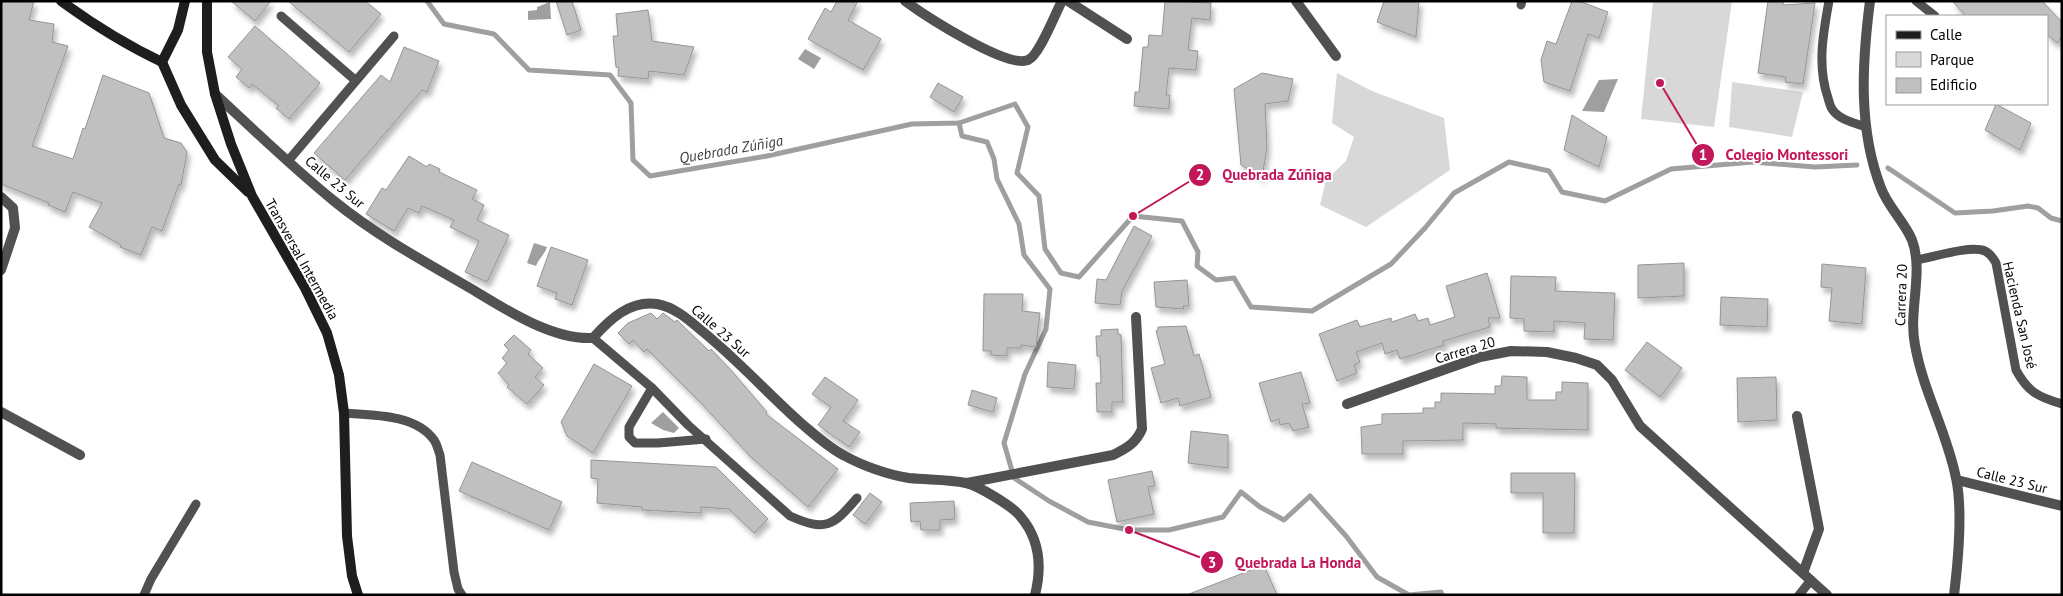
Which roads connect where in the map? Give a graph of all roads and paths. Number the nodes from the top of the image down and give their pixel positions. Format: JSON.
{"nodes":[{"id":1,"x":61,"y":1,"type":"edge"},
{"id":2,"x":185,"y":1,"type":"edge"},
{"id":3,"x":206,"y":1,"type":"edge"},
{"id":4,"x":905,"y":1,"type":"edge"},
{"id":5,"x":1062,"y":1,"type":"edge"},
{"id":6,"x":1068,"y":1,"type":"edge"},
{"id":7,"x":1296,"y":1,"type":"edge"},
{"id":8,"x":1829,"y":1,"type":"edge"},
{"id":9,"x":1870,"y":1,"type":"edge"},
{"id":10,"x":1916,"y":1,"type":"edge"},
{"id":11,"x":1934,"y":15,"type":"edge"},
{"id":12,"x":281,"y":16,"type":"dead end"},
{"id":13,"x":394,"y":36,"type":"dead end"},
{"id":14,"x":1128,"y":38,"type":"dead end"},
{"id":15,"x":1336,"y":56,"type":"dead end"},
{"id":16,"x":162,"y":62,"type":"junction"},
{"id":17,"x":355,"y":80,"type":"junction"},
{"id":18,"x":215,"y":94,"type":"junction"},
{"id":19,"x":1866,"y":126,"type":"junction"},
{"id":20,"x":288,"y":161,"type":"junction"},
{"id":21,"x":252,"y":196,"type":"junction"},
{"id":22,"x":1,"y":197,"type":"edge"},
{"id":23,"x":1917,"y":260,"type":"junction"},
{"id":24,"x":1,"y":270,"type":"edge"},
{"id":25,"x":1136,"y":317,"type":"dead end"},
{"id":26,"x":593,"y":338,"type":"junction"},
{"id":27,"x":652,"y":388,"type":"junction"},
{"id":28,"x":1347,"y":404,"type":"dead end"},
{"id":29,"x":2062,"y":404,"type":"edge"},
{"id":30,"x":1,"y":412,"type":"edge"},
{"id":31,"x":344,"y":413,"type":"junction"},
{"id":32,"x":1797,"y":416,"type":"dead end"},
{"id":33,"x":706,"y":439,"type":"junction"},
{"id":34,"x":80,"y":455,"type":"dead end"},
{"id":35,"x":1956,"y":480,"type":"junction"},
{"id":36,"x":967,"y":483,"type":"junction"},
{"id":37,"x":857,"y":498,"type":"dead end"},
{"id":38,"x":196,"y":504,"type":"dead end"},
{"id":39,"x":2062,"y":506,"type":"edge"},
{"id":40,"x":1807,"y":577,"type":"junction"},
{"id":41,"x":144,"y":595,"type":"edge"},
{"id":42,"x":358,"y":595,"type":"edge"},
{"id":43,"x":462,"y":595,"type":"edge"},
{"id":44,"x":1035,"y":595,"type":"edge"},
{"id":45,"x":1799,"y":595,"type":"edge"},
{"id":46,"x":1827,"y":595,"type":"edge"},
{"id":47,"x":1954,"y":595,"type":"edge"}],
"edges":[{"from":1,"to":16,"type":"street"},
{"from":2,"to":16,"type":"street"},
{"from":3,"to":18,"type":"street","name":"Transversal Intermedia"},
{"from":4,"to":5,"type":"street"},
{"from":6,"to":14,"type":"street"},
{"from":7,"to":15,"type":"street"},
{"from":8,"to":19,"type":"lane"},
{"from":9,"to":19,"type":"street","name":"Carrera 20"},
{"from":10,"to":11,"type":"lane"},
{"from":12,"to":17,"type":"lane"},
{"from":13,"to":17,"type":"lane"},
{"from":16,"to":21,"type":"street"},
{"from":17,"to":20,"type":"lane"},
{"from":18,"to":20,"type":"street","name":"Calle 23 Sur"},
{"from":18,"to":21,"type":"street","name":"Transversal Intermedia"},
{"from":19,"to":23,"type":"street","name":"Carrera 20"},
{"from":20,"to":26,"type":"street","name":"Calle 23 Sur"},
{"from":21,"to":31,"type":"street","name":"Transversal Intermedia"},
{"from":22,"to":24,"type":"street"},
{"from":23,"to":29,"type":"lane","name":"Hacienda San José"},
{"from":23,"to":35,"type":"street","name":"Carrera 20"},
{"from":25,"to":36,"type":"street"},
{"from":26,"to":27,"type":"lane"},
{"from":26,"to":36,"type":"street","name":"Calle 23 Sur"},
{"from":27,"to":33,"type":"lane"},
{"from":27,"to":33,"type":"lane"},
{"from":28,"to":40,"type":"street","name":"Carrera 20"},
{"from":30,"to":34,"type":"street"},
{"from":31,"to":42,"type":"street","name":"Transversal Intermedia"},
{"from":31,"to":43,"type":"lane"},
{"from":32,"to":40,"type":"street"},
{"from":33,"to":37,"type":"lane"},
{"from":35,"to":39,"type":"street","name":"Calle 23 Sur"},
{"from":35,"to":47,"type":"street","name":"Carrera 20"},
{"from":36,"to":44,"type":"street","name":"Calle 23 Sur"},
{"from":38,"to":41,"type":"lane"},
{"from":40,"to":45,"type":"lane"},
{"from":40,"to":46,"type":"street","name":"Carrera 20"}]}
